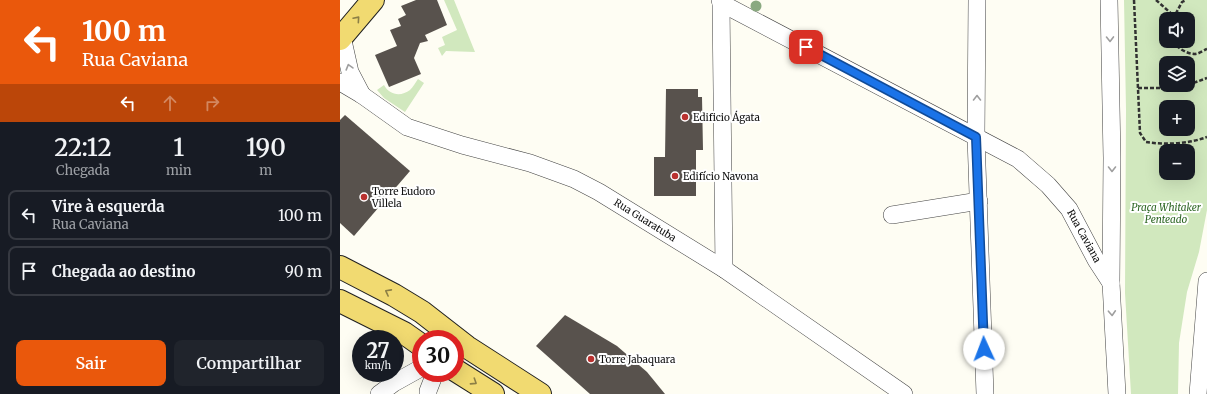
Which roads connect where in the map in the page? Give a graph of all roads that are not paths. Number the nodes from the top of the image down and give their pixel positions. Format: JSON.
{"nodes":[{"id":1,"x":374,"y":0,"type":"edge"},
{"id":2,"x":977,"y":0,"type":"edge"},
{"id":3,"x":1110,"y":0,"type":"edge"},
{"id":4,"x":721,"y":1,"type":"edge"},
{"id":5,"x":341,"y":38,"type":"edge"},
{"id":6,"x":340,"y":82,"type":"edge"},
{"id":7,"x":362,"y":95,"type":"junction"},
{"id":8,"x":976,"y":137,"type":"junction"},
{"id":9,"x":979,"y":201,"type":"junction"},
{"id":10,"x":892,"y":215,"type":"dead end"},
{"id":11,"x":340,"y":267,"type":"edge"},
{"id":12,"x":724,"y":269,"type":"junction"},
{"id":13,"x":1207,"y":281,"type":"edge"},
{"id":14,"x":1111,"y":283,"type":"junction"},
{"id":15,"x":340,"y":301,"type":"edge"},
{"id":16,"x":412,"y":339,"type":"edge"},
{"id":17,"x":464,"y":358,"type":"edge"},
{"id":18,"x":412,"y":373,"type":"edge"},
{"id":19,"x":464,"y":376,"type":"edge"},
{"id":20,"x":431,"y":382,"type":"edge"},
{"id":21,"x":537,"y":392,"type":"edge"},
{"id":22,"x":379,"y":394,"type":"edge"},
{"id":23,"x":428,"y":394,"type":"edge"},
{"id":24,"x":493,"y":394,"type":"edge"},
{"id":25,"x":904,"y":394,"type":"edge"},
{"id":26,"x":985,"y":394,"type":"edge"},
{"id":27,"x":1117,"y":394,"type":"edge"},
{"id":28,"x":1198,"y":394,"type":"edge"}],
"edges":[{"from":5,"to":1,"type":"main road","one_way":true},
{"from":8,"to":2,"type":"street","one_way":true},
{"from":3,"to":14,"type":"street","one_way":true},
{"from":4,"to":8,"type":"street","name":"Rua Caviana"},
{"from":4,"to":12,"type":"street"},
{"from":7,"to":5,"type":"street","name":"Rua Guaratuba","one_way":true},
{"from":6,"to":7,"type":"street","name":"Rua Guaratuba"},
{"from":7,"to":12,"type":"street","name":"Rua Guaratuba"},
{"from":8,"to":9,"type":"street"},
{"from":8,"to":14,"type":"street","name":"Rua Caviana"},
{"from":9,"to":10,"type":"street"},
{"from":9,"to":26,"type":"street"},
{"from":21,"to":11,"type":"main road","one_way":true},
{"from":12,"to":25,"type":"street","name":"Rua Guaratuba"},
{"from":13,"to":28,"type":"street"},
{"from":14,"to":27,"type":"street","one_way":true},
{"from":15,"to":16,"type":"main road"},
{"from":17,"to":21,"type":"main road"},
{"from":18,"to":22,"type":"street"},
{"from":19,"to":24,"type":"main road","one_way":true},
{"from":20,"to":23,"type":"street"}]}
